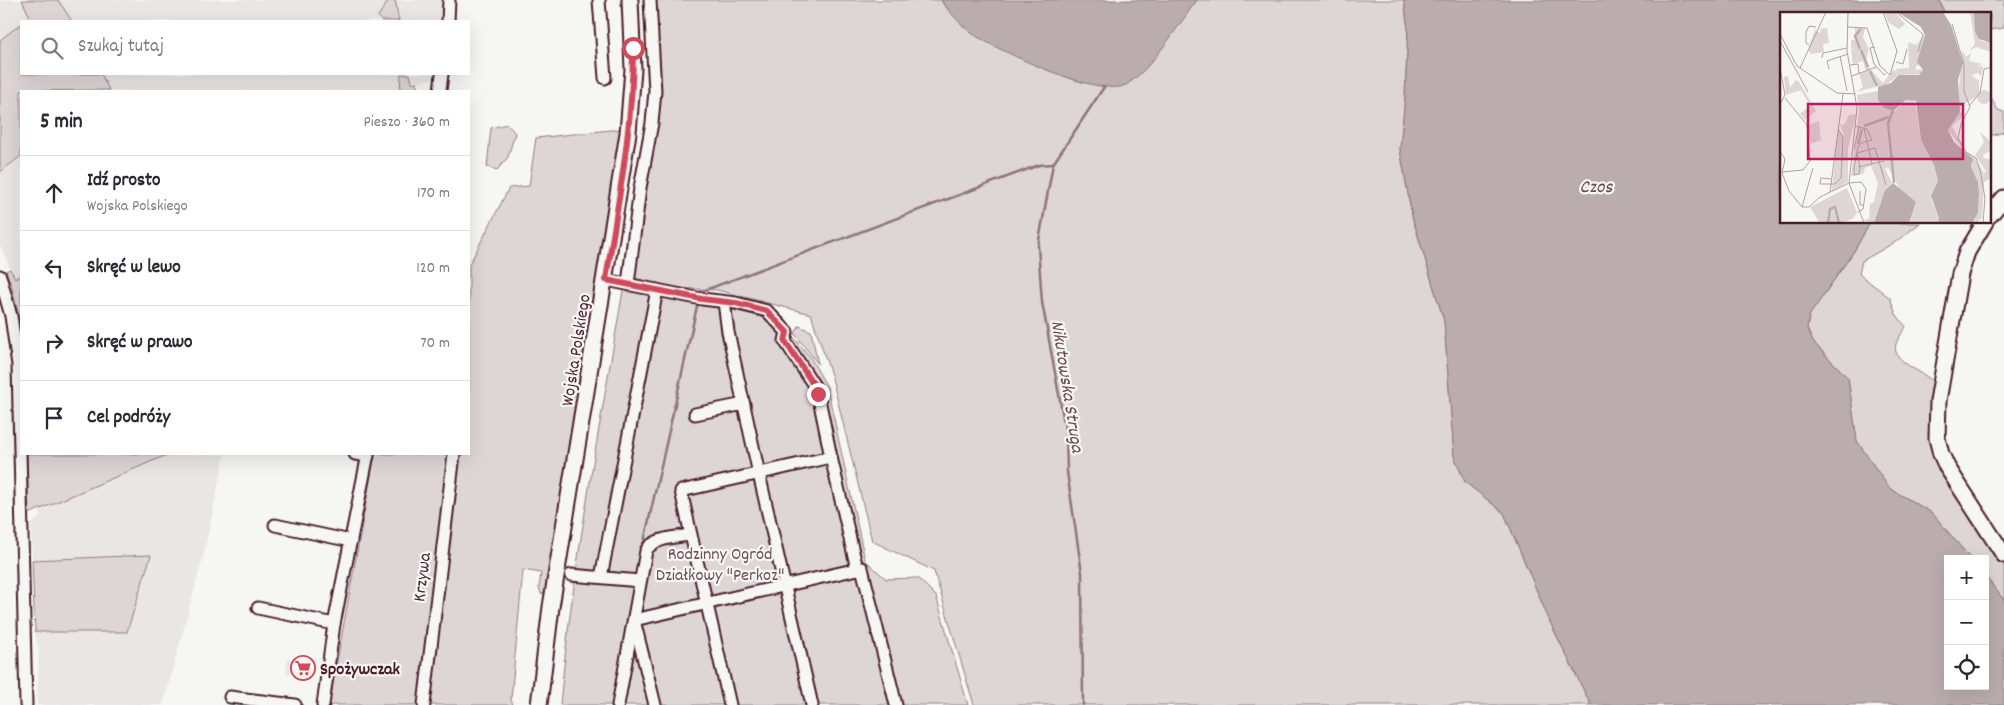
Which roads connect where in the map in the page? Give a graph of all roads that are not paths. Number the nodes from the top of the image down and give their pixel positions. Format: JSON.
{"nodes":[{"id":1,"x":449,"y":0,"type":"edge"},
{"id":2,"x":599,"y":0,"type":"edge"},
{"id":3,"x":630,"y":0,"type":"edge"},
{"id":4,"x":650,"y":0,"type":"edge"},
{"id":5,"x":448,"y":20,"type":"edge"},
{"id":6,"x":442,"y":75,"type":"edge"},
{"id":7,"x":605,"y":78,"type":"dead end"},
{"id":8,"x":440,"y":90,"type":"edge"},
{"id":9,"x":2004,"y":198,"type":"edge"},
{"id":10,"x":1992,"y":213,"type":"edge"},
{"id":11,"x":1984,"y":224,"type":"edge"},
{"id":12,"x":0,"y":276,"type":"edge"},
{"id":13,"x":606,"y":280,"type":"junction"},
{"id":14,"x":628,"y":284,"type":"junction"},
{"id":15,"x":657,"y":290,"type":"junction"},
{"id":16,"x":724,"y":302,"type":"junction"},
{"id":17,"x":744,"y":404,"type":"junction"},
{"id":18,"x":695,"y":414,"type":"dead end"},
{"id":19,"x":20,"y":450,"type":"edge"},
{"id":20,"x":20,"y":455,"type":"edge"},
{"id":21,"x":368,"y":455,"type":"edge"},
{"id":22,"x":454,"y":455,"type":"edge"},
{"id":23,"x":831,"y":458,"type":"junction"},
{"id":24,"x":759,"y":474,"type":"junction"},
{"id":25,"x":275,"y":525,"type":"dead end"},
{"id":26,"x":690,"y":535,"type":"junction"},
{"id":27,"x":351,"y":541,"type":"junction"},
{"id":28,"x":2004,"y":555,"type":"edge"},
{"id":29,"x":857,"y":569,"type":"junction"},
{"id":30,"x":571,"y":574,"type":"dead end"},
{"id":31,"x":600,"y":577,"type":"junction"},
{"id":32,"x":640,"y":582,"type":"junction"},
{"id":33,"x":785,"y":585,"type":"junction"},
{"id":34,"x":707,"y":603,"type":"junction"},
{"id":35,"x":258,"y":608,"type":"dead end"},
{"id":36,"x":634,"y":620,"type":"junction"},
{"id":37,"x":334,"y":624,"type":"junction"},
{"id":38,"x":230,"y":697,"type":"dead end"},
{"id":39,"x":26,"y":705,"type":"edge"},
{"id":40,"x":295,"y":705,"type":"edge"},
{"id":41,"x":323,"y":705,"type":"edge"},
{"id":42,"x":424,"y":705,"type":"edge"},
{"id":43,"x":539,"y":705,"type":"edge"},
{"id":44,"x":618,"y":705,"type":"edge"},
{"id":45,"x":655,"y":705,"type":"edge"},
{"id":46,"x":730,"y":705,"type":"edge"},
{"id":47,"x":812,"y":705,"type":"edge"},
{"id":48,"x":896,"y":705,"type":"edge"}],
"edges":[{"from":1,"to":5,"type":"street"},
{"from":2,"to":7,"type":"street"},
{"from":3,"to":13,"type":"street","name":"Wojska Polskiego"},
{"from":4,"to":14,"type":"street"},
{"from":6,"to":8,"type":"street"},
{"from":9,"to":10,"type":"street"},
{"from":11,"to":28,"type":"street"},
{"from":12,"to":19,"type":"street"},
{"from":13,"to":14,"type":"street"},
{"from":13,"to":43,"type":"street","name":"Wojska Polskiego"},
{"from":14,"to":15,"type":"street"},
{"from":15,"to":16,"type":"street"},
{"from":15,"to":31,"type":"street"},
{"from":16,"to":17,"type":"street"},
{"from":16,"to":23,"type":"street"},
{"from":17,"to":18,"type":"street"},
{"from":17,"to":24,"type":"street"},
{"from":20,"to":39,"type":"street"},
{"from":21,"to":27,"type":"street"},
{"from":22,"to":42,"type":"street","name":"Krzywa"},
{"from":23,"to":24,"type":"street"},
{"from":23,"to":29,"type":"street"},
{"from":24,"to":26,"type":"street"},
{"from":24,"to":33,"type":"street"},
{"from":25,"to":27,"type":"street"},
{"from":26,"to":32,"type":"street"},
{"from":26,"to":34,"type":"street"},
{"from":27,"to":37,"type":"street"},
{"from":29,"to":33,"type":"street"},
{"from":29,"to":48,"type":"street"},
{"from":30,"to":31,"type":"street"},
{"from":31,"to":32,"type":"street"},
{"from":32,"to":36,"type":"street"},
{"from":33,"to":34,"type":"street"},
{"from":33,"to":47,"type":"street"},
{"from":34,"to":36,"type":"street"},
{"from":34,"to":46,"type":"street"},
{"from":35,"to":37,"type":"street"},
{"from":36,"to":44,"type":"street"},
{"from":36,"to":45,"type":"street"},
{"from":37,"to":41,"type":"street"},
{"from":38,"to":40,"type":"street"}]}
